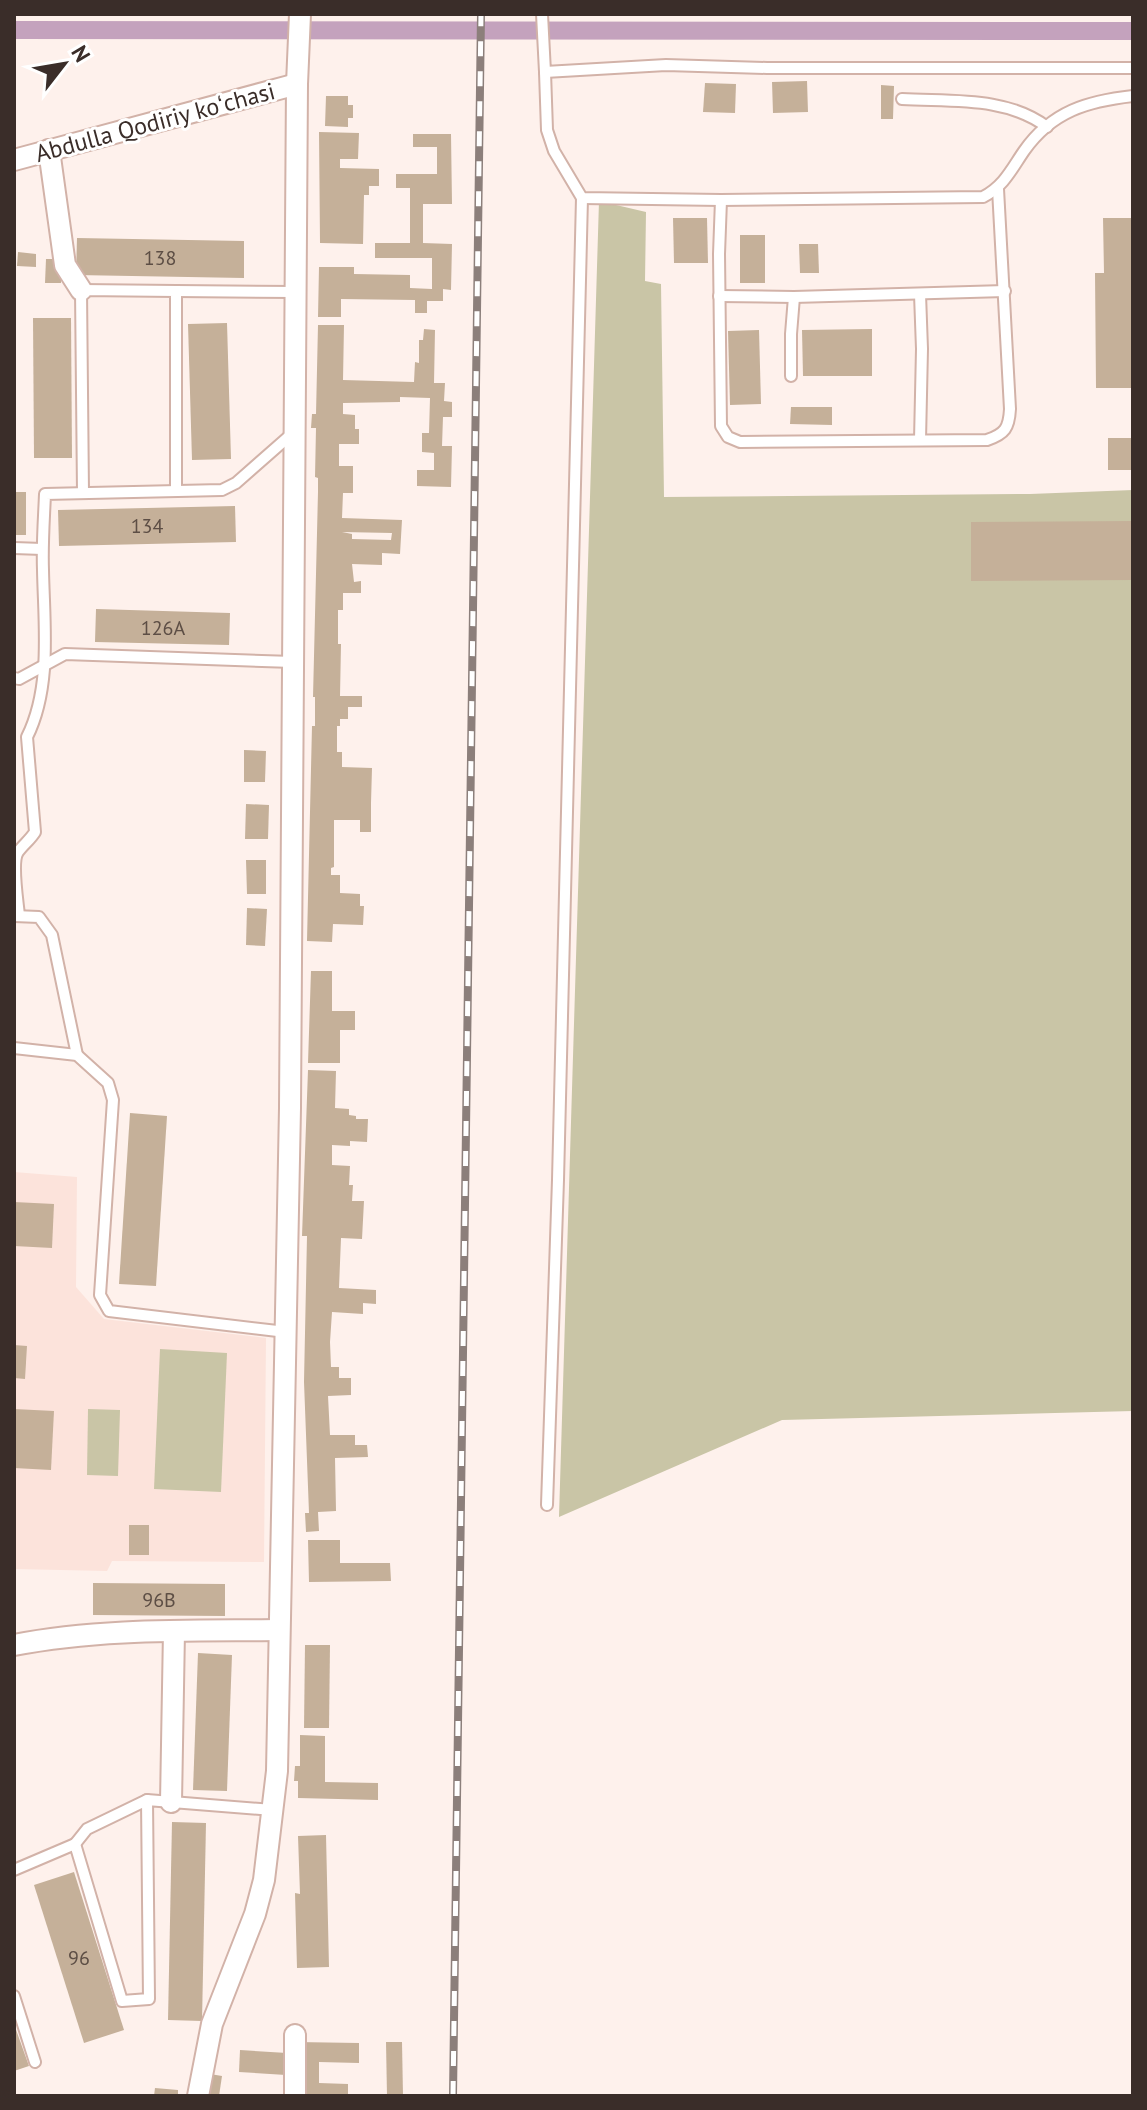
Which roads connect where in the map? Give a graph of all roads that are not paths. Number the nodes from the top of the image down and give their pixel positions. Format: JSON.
{"nodes":[{"id":1,"x":300,"y":14,"type":"edge"},
{"id":2,"x":542,"y":14,"type":"edge"},
{"id":3,"x":1133,"y":68,"type":"edge"},
{"id":4,"x":545,"y":72,"type":"junction"},
{"id":5,"x":297,"y":84,"type":"junction"},
{"id":6,"x":1133,"y":96,"type":"edge"},
{"id":7,"x":902,"y":99,"type":"dead end"},
{"id":8,"x":1047,"y":127,"type":"junction"},
{"id":9,"x":49,"y":150,"type":"junction"},
{"id":10,"x":14,"y":160,"type":"edge"},
{"id":11,"x":998,"y":189,"type":"junction"},
{"id":12,"x":582,"y":198,"type":"junction"},
{"id":13,"x":721,"y":200,"type":"junction"},
{"id":14,"x":81,"y":290,"type":"junction"},
{"id":15,"x":176,"y":291,"type":"junction"},
{"id":16,"x":1005,"y":291,"type":"junction"},
{"id":17,"x":296,"y":292,"type":"junction"},
{"id":18,"x":920,"y":294,"type":"junction"},
{"id":19,"x":719,"y":296,"type":"junction"},
{"id":20,"x":794,"y":297,"type":"junction"},
{"id":21,"x":791,"y":376,"type":"dead end"},
{"id":22,"x":295,"y":431,"type":"junction"},
{"id":23,"x":920,"y":440,"type":"junction"},
{"id":24,"x":176,"y":491,"type":"junction"},
{"id":25,"x":83,"y":493,"type":"junction"},
{"id":26,"x":14,"y":548,"type":"edge"},
{"id":27,"x":42,"y":549,"type":"junction"},
{"id":28,"x":293,"y":662,"type":"junction"},
{"id":29,"x":45,"y":665,"type":"junction"},
{"id":30,"x":14,"y":678,"type":"edge"},
{"id":31,"x":14,"y":736,"type":"edge"},
{"id":32,"x":27,"y":737,"type":"junction"},
{"id":33,"x":16,"y":916,"type":"edge"},
{"id":34,"x":14,"y":1048,"type":"edge"},
{"id":35,"x":77,"y":1055,"type":"junction"},
{"id":36,"x":286,"y":1332,"type":"junction"},
{"id":37,"x":547,"y":1505,"type":"dead end"},
{"id":38,"x":279,"y":1630,"type":"junction"},
{"id":39,"x":174,"y":1631,"type":"junction"},
{"id":40,"x":14,"y":1645,"type":"edge"},
{"id":41,"x":147,"y":1800,"type":"junction"},
{"id":42,"x":171,"y":1802,"type":"junction"},
{"id":43,"x":274,"y":1810,"type":"junction"},
{"id":44,"x":75,"y":1844,"type":"junction"},
{"id":45,"x":14,"y":1870,"type":"edge"},
{"id":46,"x":14,"y":1996,"type":"edge"},
{"id":47,"x":295,"y":2035,"type":"dead end"},
{"id":48,"x":35,"y":2062,"type":"dead end"},
{"id":49,"x":198,"y":2096,"type":"edge"},
{"id":50,"x":295,"y":2096,"type":"edge"}],
"edges":[{"from":1,"to":5,"type":"street"},
{"from":2,"to":4,"type":"lane"},
{"from":3,"to":4,"type":"lane"},
{"from":4,"to":12,"type":"lane"},
{"from":5,"to":9,"type":"street","name":"Abdulla Qodiriy koʻchasi"},
{"from":5,"to":17,"type":"street"},
{"from":6,"to":8,"type":"lane"},
{"from":7,"to":8,"type":"lane"},
{"from":8,"to":11,"type":"lane"},
{"from":9,"to":10,"type":"street","name":"Abdulla Qodiriy koʻchasi"},
{"from":9,"to":14,"type":"street"},
{"from":11,"to":13,"type":"lane"},
{"from":11,"to":16,"type":"lane"},
{"from":12,"to":13,"type":"lane"},
{"from":12,"to":37,"type":"lane"},
{"from":13,"to":19,"type":"lane"},
{"from":14,"to":15,"type":"lane"},
{"from":14,"to":25,"type":"lane"},
{"from":15,"to":17,"type":"lane"},
{"from":15,"to":24,"type":"lane"},
{"from":16,"to":18,"type":"lane"},
{"from":16,"to":23,"type":"lane"},
{"from":17,"to":22,"type":"street"},
{"from":18,"to":20,"type":"lane"},
{"from":18,"to":23,"type":"lane"},
{"from":19,"to":20,"type":"lane"},
{"from":19,"to":23,"type":"lane"},
{"from":20,"to":21,"type":"lane"},
{"from":22,"to":24,"type":"lane"},
{"from":22,"to":28,"type":"street"},
{"from":24,"to":25,"type":"lane"},
{"from":25,"to":27,"type":"lane"},
{"from":26,"to":27,"type":"lane"},
{"from":27,"to":29,"type":"lane"},
{"from":28,"to":29,"type":"lane"},
{"from":28,"to":36,"type":"street"},
{"from":29,"to":30,"type":"lane"},
{"from":29,"to":32,"type":"lane"},
{"from":31,"to":32,"type":"lane"},
{"from":32,"to":33,"type":"lane"},
{"from":33,"to":35,"type":"lane"},
{"from":34,"to":35,"type":"lane"},
{"from":35,"to":36,"type":"lane"},
{"from":36,"to":38,"type":"street"},
{"from":38,"to":39,"type":"street"},
{"from":38,"to":43,"type":"street"},
{"from":39,"to":40,"type":"street"},
{"from":39,"to":42,"type":"street"},
{"from":41,"to":42,"type":"lane"},
{"from":41,"to":44,"type":"lane"},
{"from":41,"to":44,"type":"lane"},
{"from":42,"to":43,"type":"lane"},
{"from":43,"to":49,"type":"street"},
{"from":44,"to":45,"type":"lane"},
{"from":46,"to":48,"type":"lane"},
{"from":47,"to":50,"type":"street"}]}
